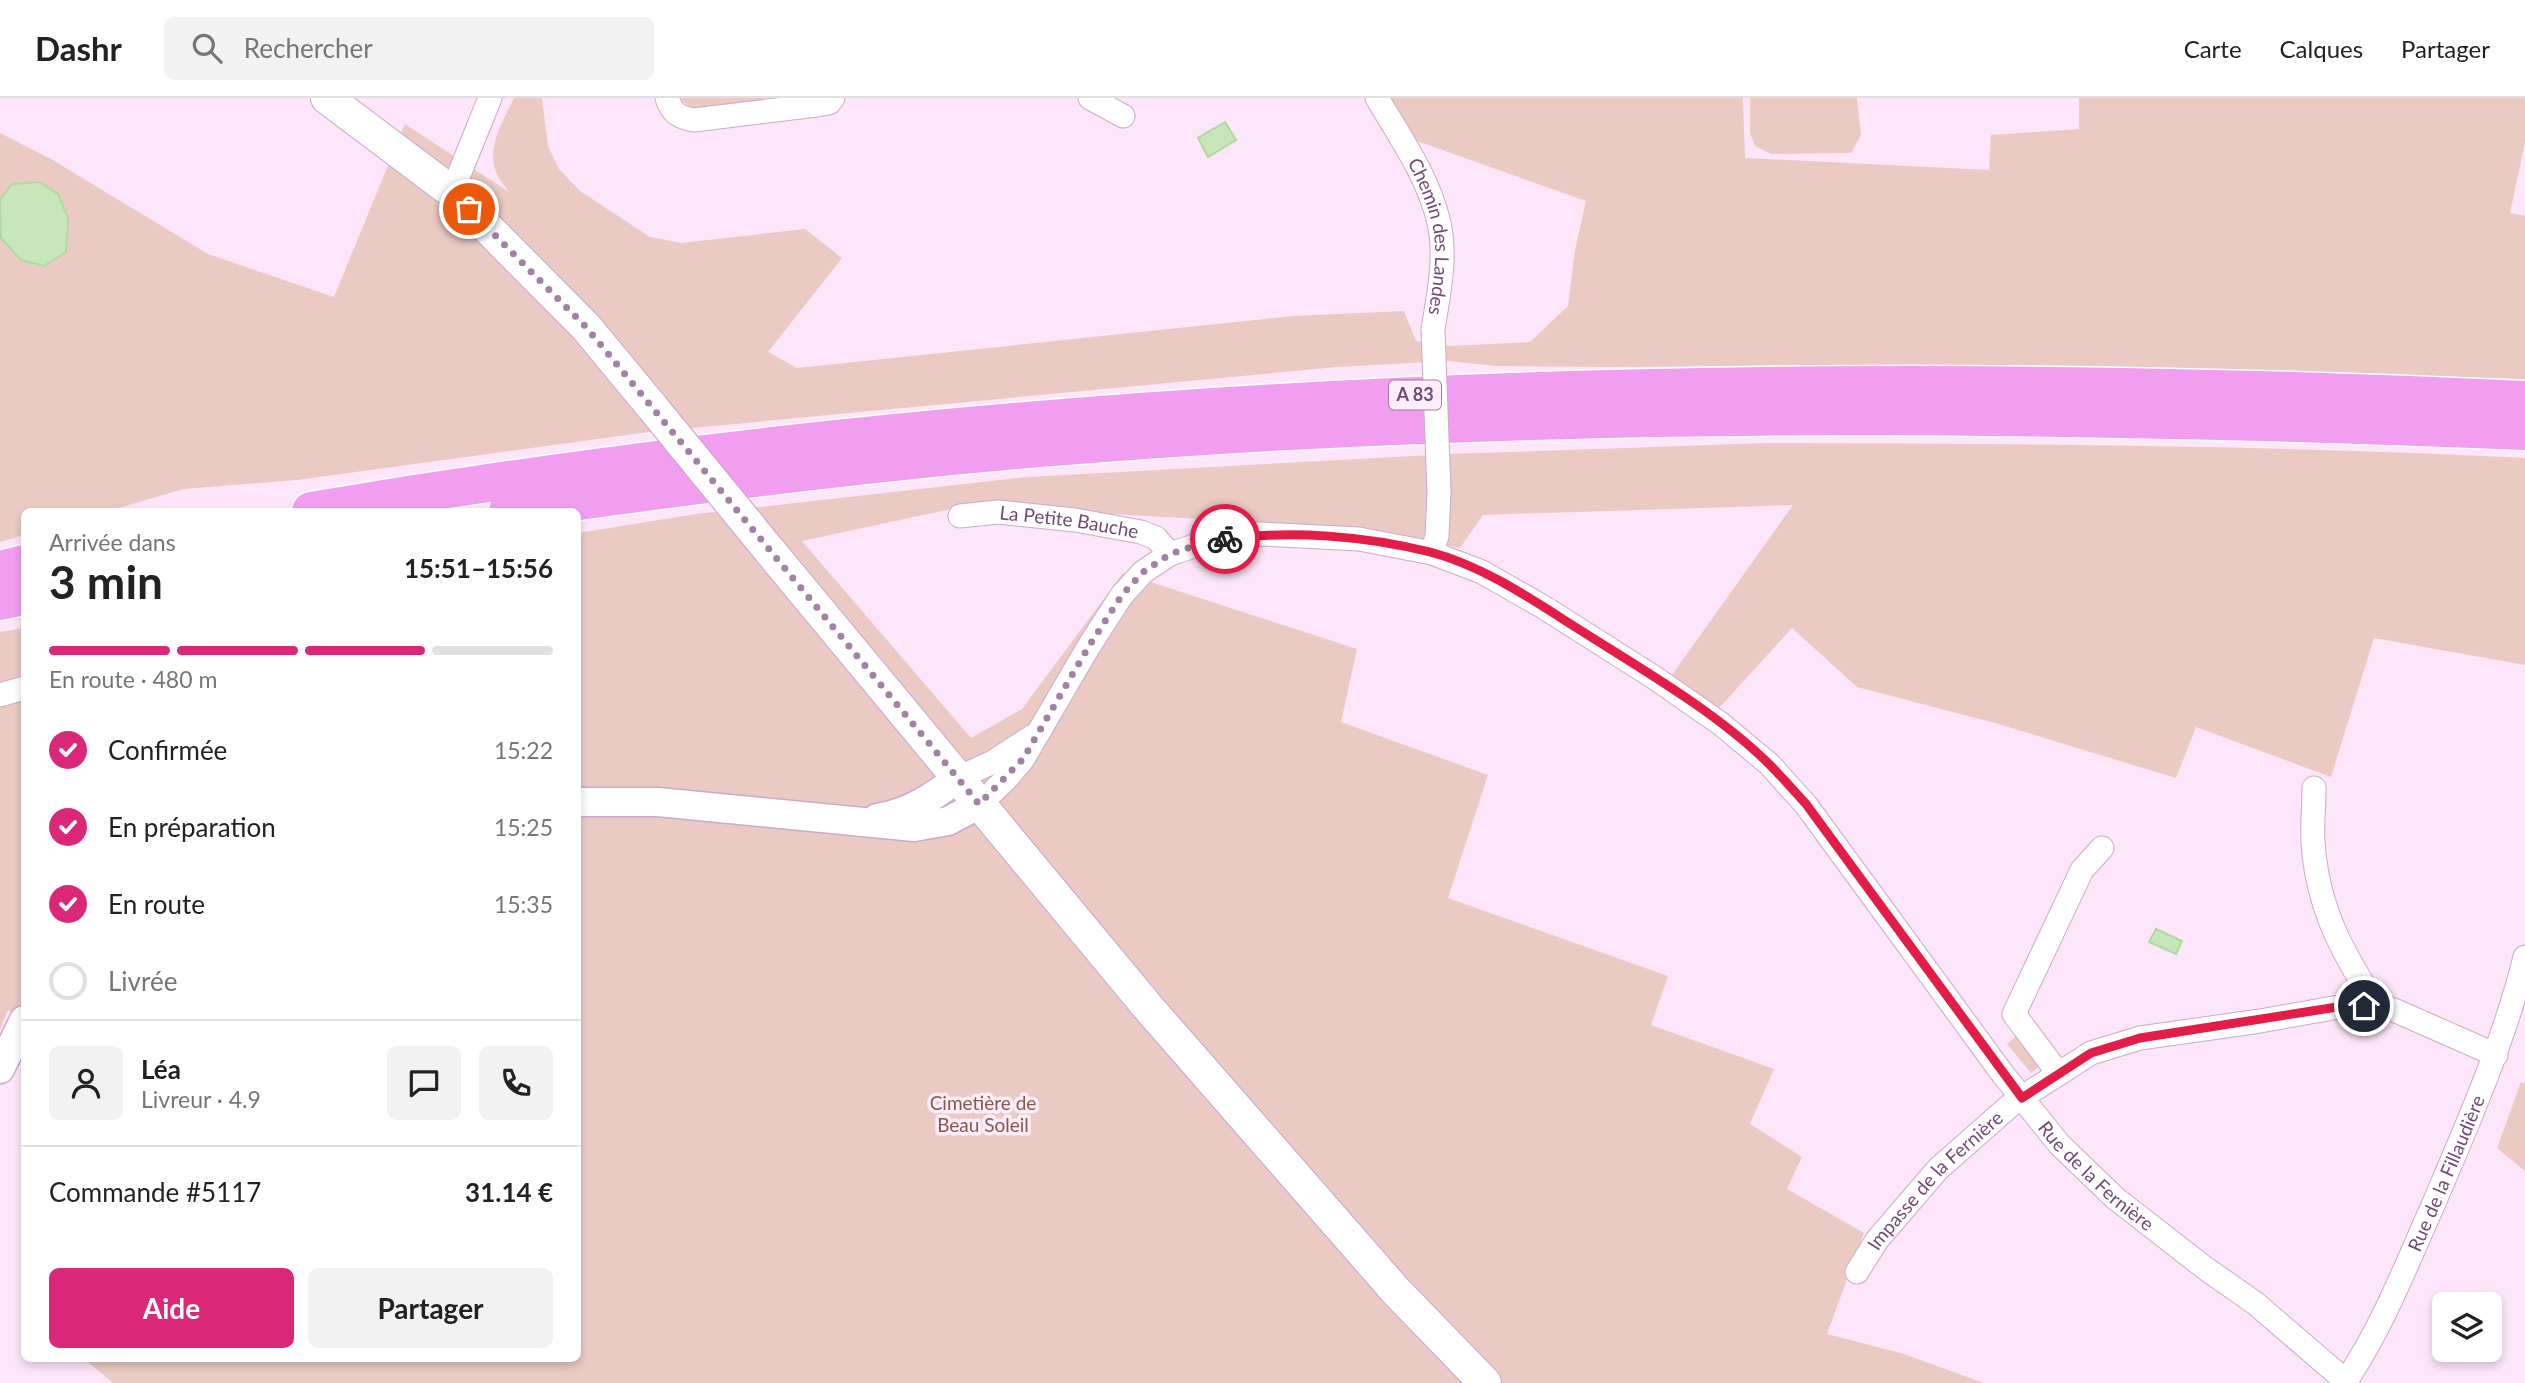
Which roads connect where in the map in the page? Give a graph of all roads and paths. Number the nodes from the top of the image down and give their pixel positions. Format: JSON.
{"nodes":[{"id":1,"x":327,"y":98,"type":"edge"},
{"id":2,"x":490,"y":98,"type":"edge"},
{"id":3,"x":667,"y":98,"type":"edge"},
{"id":4,"x":833,"y":98,"type":"edge"},
{"id":5,"x":1090,"y":98,"type":"edge"},
{"id":6,"x":1377,"y":98,"type":"edge"},
{"id":7,"x":781,"y":103,"type":"edge"},
{"id":8,"x":1123,"y":116,"type":"dead end"},
{"id":9,"x":452,"y":192,"type":"junction"},
{"id":10,"x":2525,"y":400,"type":"edge"},
{"id":11,"x":2525,"y":431,"type":"edge"},
{"id":12,"x":2525,"y":445,"type":"edge"},
{"id":13,"x":804,"y":472,"type":"junction"},
{"id":14,"x":332,"y":508,"type":"edge"},
{"id":15,"x":531,"y":508,"type":"edge"},
{"id":16,"x":960,"y":516,"type":"dead end"},
{"id":17,"x":1432,"y":553,"type":"junction"},
{"id":18,"x":1170,"y":554,"type":"junction"},
{"id":19,"x":21,"y":565,"type":"edge"},
{"id":20,"x":0,"y":570,"type":"edge"},
{"id":21,"x":21,"y":597,"type":"edge"},
{"id":22,"x":0,"y":601,"type":"edge"},
{"id":23,"x":21,"y":689,"type":"edge"},
{"id":24,"x":0,"y":695,"type":"edge"},
{"id":25,"x":1036,"y":734,"type":"junction"},
{"id":26,"x":958,"y":778,"type":"junction"},
{"id":27,"x":2314,"y":788,"type":"dead end"},
{"id":28,"x":581,"y":802,"type":"edge"},
{"id":29,"x":979,"y":804,"type":"junction"},
{"id":30,"x":861,"y":821,"type":"junction"},
{"id":31,"x":2102,"y":848,"type":"dead end"},
{"id":32,"x":2525,"y":957,"type":"edge"},
{"id":33,"x":2378,"y":1007,"type":"junction"},
{"id":34,"x":21,"y":1026,"type":"edge"},
{"id":35,"x":2496,"y":1055,"type":"junction"},
{"id":36,"x":0,"y":1069,"type":"edge"},
{"id":37,"x":2058,"y":1073,"type":"junction"},
{"id":38,"x":2022,"y":1098,"type":"junction"},
{"id":39,"x":1857,"y":1272,"type":"dead end"},
{"id":40,"x":2347,"y":1382,"type":"edge"},
{"id":41,"x":1485,"y":1383,"type":"edge"}],
"edges":[{"from":1,"to":9,"type":"main road"},
{"from":2,"to":9,"type":"street"},
{"from":3,"to":7,"type":"street"},
{"from":4,"to":7,"type":"street"},
{"from":5,"to":8,"type":"street"},
{"from":6,"to":17,"type":"street","name":"Chemin des Landes","bridge":true},
{"from":9,"to":26,"type":"main road","bridge":true},
{"from":10,"to":14,"type":"highway","number":"A 83"},
{"from":11,"to":13,"type":"highway","number":"A 83"},
{"from":12,"to":13,"type":"highway"},
{"from":13,"to":15,"type":"highway","number":"A 83"},
{"from":16,"to":18,"type":"street","name":"La Petite Bauche"},
{"from":17,"to":18,"type":"street","name":"Rue de la Fernière"},
{"from":17,"to":38,"type":"street","name":"Rue de la Fernière"},
{"from":18,"to":25,"type":"street","name":"Rue de la Fernière"},
{"from":19,"to":20,"type":"highway"},
{"from":21,"to":22,"type":"highway"},
{"from":23,"to":24,"type":"street"},
{"from":25,"to":26,"type":"street","name":"Rue de la Fernière"},
{"from":25,"to":29,"type":"street","name":"Rue de la Fernière"},
{"from":26,"to":29,"type":"main road"},
{"from":26,"to":30,"type":"street"},
{"from":27,"to":33,"type":"street"},
{"from":28,"to":30,"type":"street"},
{"from":29,"to":30,"type":"street"},
{"from":29,"to":41,"type":"main road"},
{"from":31,"to":37,"type":"street"},
{"from":32,"to":35,"type":"street","name":"Rue de la Fillaudière"},
{"from":33,"to":35,"type":"street","name":"Impasse de la Fernière"},
{"from":33,"to":37,"type":"street","name":"Impasse de la Fernière"},
{"from":34,"to":36,"type":"street"},
{"from":35,"to":40,"type":"street","name":"Rue de la Fillaudière"},
{"from":37,"to":38,"type":"street","name":"Impasse de la Fernière"},
{"from":38,"to":39,"type":"street","name":"Impasse de la Fernière"},
{"from":38,"to":40,"type":"street","name":"Rue de la Fernière"}]}
